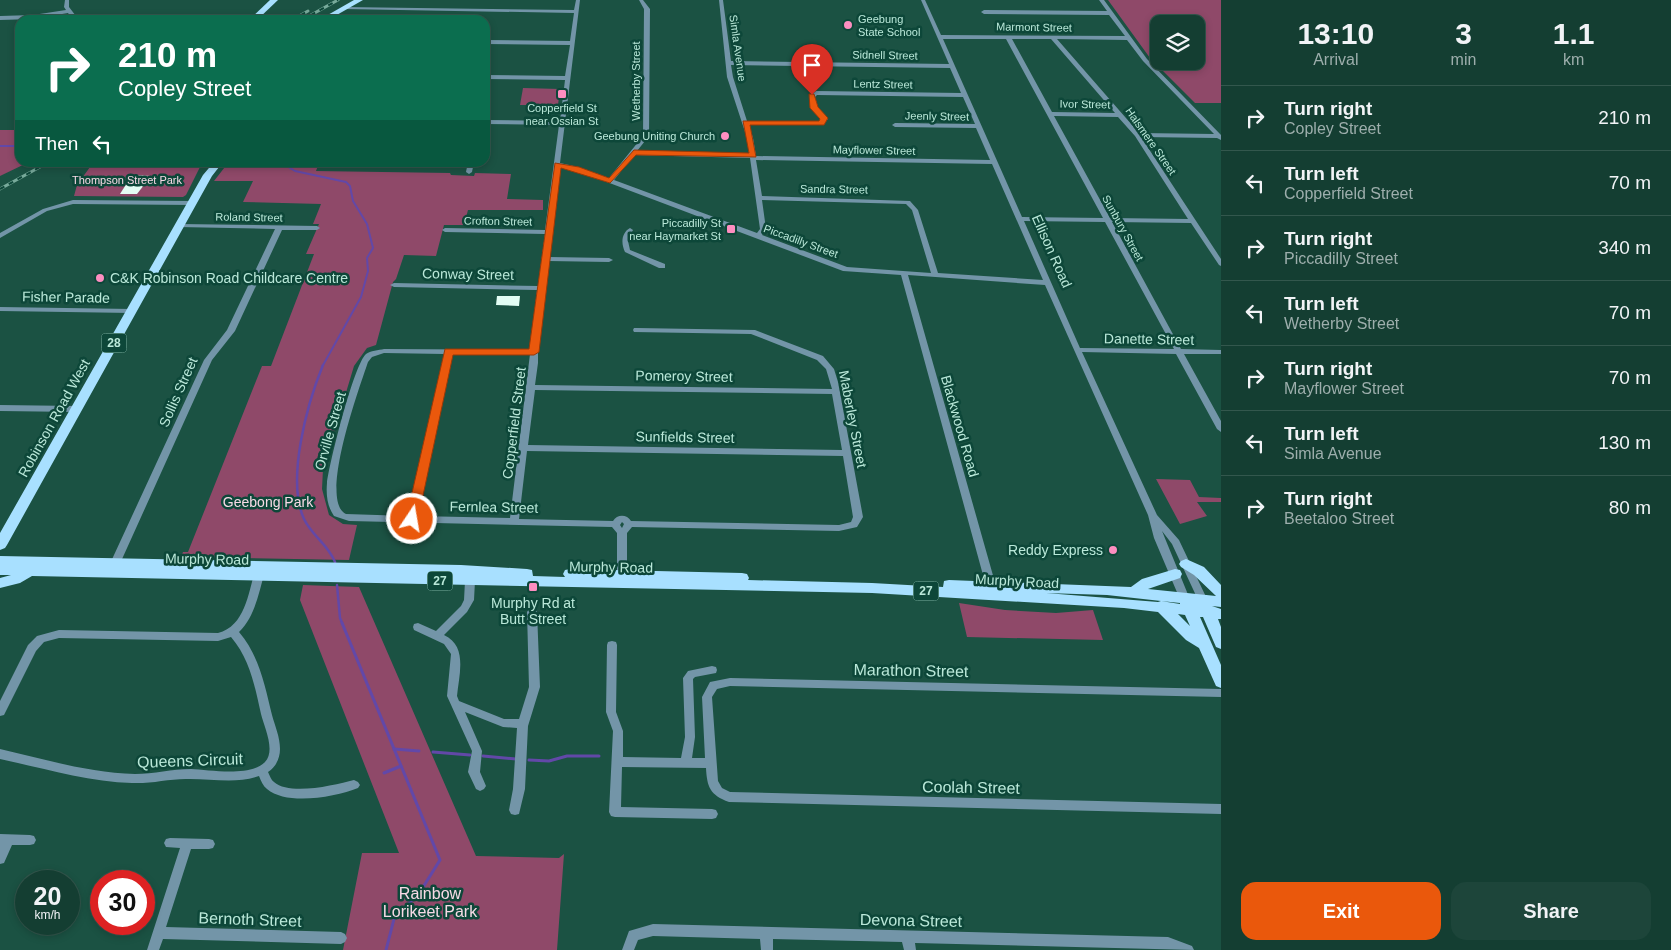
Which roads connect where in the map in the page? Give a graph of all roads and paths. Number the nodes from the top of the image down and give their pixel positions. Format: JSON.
{"nodes":[{"id":1,"x":67,"y":0,"type":"edge"},
{"id":2,"x":264,"y":0,"type":"edge"},
{"id":3,"x":274,"y":0,"type":"edge"},
{"id":4,"x":358,"y":0,"type":"edge"},
{"id":5,"x":578,"y":0,"type":"edge"},
{"id":6,"x":641,"y":0,"type":"edge"},
{"id":7,"x":721,"y":0,"type":"edge"},
{"id":8,"x":922,"y":0,"type":"edge"},
{"id":9,"x":1101,"y":0,"type":"edge"},
{"id":10,"x":344,"y":8,"type":"junction"},
{"id":11,"x":69,"y":12,"type":"junction"},
{"id":12,"x":576,"y":12,"type":"junction"},
{"id":13,"x":984,"y":12,"type":"dead end"},
{"id":14,"x":1110,"y":13,"type":"junction"},
{"id":15,"x":52,"y":15,"type":"edge"},
{"id":16,"x":72,"y":15,"type":"edge"},
{"id":17,"x":250,"y":15,"type":"edge"},
{"id":18,"x":258,"y":15,"type":"edge"},
{"id":19,"x":332,"y":15,"type":"edge"},
{"id":20,"x":0,"y":18,"type":"edge"},
{"id":21,"x":15,"y":18,"type":"edge"},
{"id":22,"x":939,"y":37,"type":"junction"},
{"id":23,"x":1008,"y":37,"type":"junction"},
{"id":24,"x":1053,"y":38,"type":"junction"},
{"id":25,"x":1130,"y":38,"type":"junction"},
{"id":26,"x":490,"y":42,"type":"edge"},
{"id":27,"x":573,"y":43,"type":"junction"},
{"id":28,"x":729,"y":64,"type":"junction"},
{"id":29,"x":952,"y":66,"type":"junction"},
{"id":30,"x":490,"y":77,"type":"edge"},
{"id":31,"x":569,"y":78,"type":"junction"},
{"id":32,"x":965,"y":95,"type":"junction"},
{"id":33,"x":1049,"y":114,"type":"junction"},
{"id":34,"x":1120,"y":114,"type":"junction"},
{"id":35,"x":490,"y":122,"type":"edge"},
{"id":36,"x":563,"y":123,"type":"junction"},
{"id":37,"x":746,"y":123,"type":"junction"},
{"id":38,"x":895,"y":125,"type":"dead end"},
{"id":39,"x":978,"y":126,"type":"junction"},
{"id":40,"x":1137,"y":135,"type":"junction"},
{"id":41,"x":1220,"y":137,"type":"edge"},
{"id":42,"x":634,"y":153,"type":"junction"},
{"id":43,"x":753,"y":157,"type":"junction"},
{"id":44,"x":994,"y":162,"type":"junction"},
{"id":45,"x":558,"y":165,"type":"junction"},
{"id":46,"x":210,"y":167,"type":"edge"},
{"id":47,"x":215,"y":167,"type":"edge"},
{"id":48,"x":470,"y":167,"type":"edge"},
{"id":49,"x":469,"y":172,"type":"dead end"},
{"id":50,"x":208,"y":175,"type":"junction"},
{"id":51,"x":610,"y":181,"type":"junction"},
{"id":52,"x":759,"y":198,"type":"junction"},
{"id":53,"x":193,"y":203,"type":"junction"},
{"id":54,"x":1020,"y":219,"type":"junction"},
{"id":55,"x":1107,"y":220,"type":"junction"},
{"id":56,"x":1193,"y":221,"type":"junction"},
{"id":57,"x":180,"y":226,"type":"junction"},
{"id":58,"x":279,"y":228,"type":"junction"},
{"id":59,"x":317,"y":228,"type":"dead end"},
{"id":60,"x":445,"y":230,"type":"dead end"},
{"id":61,"x":630,"y":230,"type":"dead end"},
{"id":62,"x":550,"y":232,"type":"junction"},
{"id":63,"x":0,"y":236,"type":"edge"},
{"id":64,"x":758,"y":236,"type":"junction"},
{"id":65,"x":546,"y":259,"type":"junction"},
{"id":66,"x":609,"y":260,"type":"dead end"},
{"id":67,"x":1221,"y":264,"type":"edge"},
{"id":68,"x":662,"y":266,"type":"dead end"},
{"id":69,"x":904,"y":273,"type":"junction"},
{"id":70,"x":935,"y":275,"type":"junction"},
{"id":71,"x":1048,"y":283,"type":"junction"},
{"id":72,"x":394,"y":285,"type":"dead end"},
{"id":73,"x":542,"y":288,"type":"junction"},
{"id":74,"x":0,"y":308,"type":"edge"},
{"id":75,"x":132,"y":311,"type":"junction"},
{"id":76,"x":637,"y":330,"type":"dead end"},
{"id":77,"x":1078,"y":350,"type":"junction"},
{"id":78,"x":448,"y":352,"type":"junction"},
{"id":79,"x":534,"y":352,"type":"junction"},
{"id":80,"x":1179,"y":352,"type":"junction"},
{"id":81,"x":1221,"y":352,"type":"edge"},
{"id":82,"x":531,"y":387,"type":"junction"},
{"id":83,"x":836,"y":392,"type":"junction"},
{"id":84,"x":0,"y":408,"type":"edge"},
{"id":85,"x":76,"y":409,"type":"junction"},
{"id":86,"x":1221,"y":429,"type":"edge"},
{"id":87,"x":523,"y":448,"type":"junction"},
{"id":88,"x":847,"y":453,"type":"junction"},
{"id":89,"x":1153,"y":514,"type":"junction"},
{"id":90,"x":342,"y":517,"type":"joint"},
{"id":91,"x":412,"y":519,"type":"junction"},
{"id":92,"x":514,"y":521,"type":"junction"},
{"id":93,"x":854,"y":524,"type":"joint"},
{"id":94,"x":622,"y":526,"type":"junction"},
{"id":95,"x":0,"y":545,"type":"edge"},
{"id":96,"x":0,"y":561,"type":"edge"},
{"id":97,"x":1186,"y":564,"type":"junction"},
{"id":98,"x":113,"y":568,"type":"junction"},
{"id":99,"x":0,"y":570,"type":"edge"},
{"id":100,"x":29,"y":571,"type":"junction"},
{"id":101,"x":260,"y":571,"type":"junction"},
{"id":102,"x":1175,"y":574,"type":"junction"},
{"id":103,"x":622,"y":579,"type":"junction"},
{"id":104,"x":470,"y":581,"type":"junction"},
{"id":105,"x":0,"y":583,"type":"edge"},
{"id":106,"x":991,"y":586,"type":"junction"},
{"id":107,"x":1136,"y":592,"type":"junction"},
{"id":108,"x":1221,"y":594,"type":"edge"},
{"id":109,"x":1221,"y":602,"type":"edge"},
{"id":110,"x":1186,"y":603,"type":"junction"},
{"id":111,"x":1161,"y":606,"type":"junction"},
{"id":112,"x":1210,"y":608,"type":"edge"},
{"id":113,"x":532,"y":612,"type":"dead end"},
{"id":114,"x":418,"y":627,"type":"dead end"},
{"id":115,"x":233,"y":633,"type":"junction"},
{"id":116,"x":438,"y":635,"type":"junction"},
{"id":117,"x":1220,"y":637,"type":"edge"},
{"id":118,"x":1204,"y":644,"type":"junction"},
{"id":119,"x":612,"y":645,"type":"dead end"},
{"id":120,"x":712,"y":670,"type":"dead end"},
{"id":121,"x":1221,"y":682,"type":"edge"},
{"id":122,"x":1221,"y":693,"type":"edge"},
{"id":123,"x":454,"y":703,"type":"junction"},
{"id":124,"x":0,"y":712,"type":"edge"},
{"id":125,"x":523,"y":724,"type":"junction"},
{"id":126,"x":0,"y":754,"type":"edge"},
{"id":127,"x":616,"y":762,"type":"junction"},
{"id":128,"x":686,"y":763,"type":"junction"},
{"id":129,"x":711,"y":763,"type":"junction"},
{"id":130,"x":262,"y":771,"type":"junction"},
{"id":131,"x":354,"y":785,"type":"dead end"},
{"id":132,"x":480,"y":786,"type":"dead end"},
{"id":133,"x":720,"y":793,"type":"joint"},
{"id":134,"x":1221,"y":809,"type":"edge"},
{"id":135,"x":515,"y":810,"type":"dead end"},
{"id":136,"x":712,"y":814,"type":"dead end"},
{"id":137,"x":4,"y":839,"type":"edge"},
{"id":138,"x":30,"y":840,"type":"dead end"},
{"id":139,"x":170,"y":843,"type":"dead end"},
{"id":140,"x":187,"y":844,"type":"junction"},
{"id":141,"x":210,"y":844,"type":"dead end"},
{"id":142,"x":0,"y":859,"type":"edge"},
{"id":143,"x":158,"y":933,"type":"junction"},
{"id":144,"x":766,"y":933,"type":"junction"},
{"id":145,"x":907,"y":936,"type":"junction"},
{"id":146,"x":341,"y":938,"type":"dead end"},
{"id":147,"x":1051,"y":945,"type":"edge"},
{"id":148,"x":153,"y":950,"type":"edge"},
{"id":149,"x":628,"y":950,"type":"edge"},
{"id":150,"x":767,"y":950,"type":"edge"},
{"id":151,"x":910,"y":950,"type":"edge"},
{"id":152,"x":1188,"y":950,"type":"edge"}],
"edges":[{"from":1,"to":11,"type":"street"},
{"from":2,"to":17,"type":"main road"},
{"from":3,"to":18,"type":"main road"},
{"from":4,"to":10,"type":"main road"},
{"from":5,"to":12,"type":"street","name":"Copperfield Street"},
{"from":6,"to":42,"type":"street","name":"Wetherby Street"},
{"from":7,"to":28,"type":"street","name":"Simla Avenue"},
{"from":8,"to":22,"type":"street","name":"Ellison Road"},
{"from":9,"to":14,"type":"street"},
{"from":10,"to":12,"type":"street"},
{"from":10,"to":19,"type":"main road"},
{"from":11,"to":15,"type":"street"},
{"from":11,"to":16,"type":"street"},
{"from":12,"to":27,"type":"street","name":"Copperfield Street"},
{"from":13,"to":14,"type":"street"},
{"from":14,"to":25,"type":"street"},
{"from":20,"to":21,"type":"street"},
{"from":22,"to":23,"type":"street","name":"Marmont Street"},
{"from":22,"to":29,"type":"street","name":"Ellison Road"},
{"from":23,"to":24,"type":"street","name":"Marmont Street"},
{"from":23,"to":33,"type":"street","name":"Sunbury Street"},
{"from":24,"to":25,"type":"street","name":"Marmont Street"},
{"from":24,"to":34,"type":"street","name":"Halsmere Street"},
{"from":25,"to":41,"type":"street"},
{"from":26,"to":27,"type":"street"},
{"from":27,"to":31,"type":"street","name":"Copperfield Street"},
{"from":28,"to":29,"type":"street","name":"Sidnell Street"},
{"from":28,"to":37,"type":"street","name":"Simla Avenue"},
{"from":29,"to":32,"type":"street","name":"Ellison Road"},
{"from":30,"to":31,"type":"street"},
{"from":31,"to":36,"type":"street","name":"Copperfield Street"},
{"from":32,"to":37,"type":"street","name":"Lentz Street"},
{"from":32,"to":39,"type":"street","name":"Ellison Road"},
{"from":33,"to":34,"type":"street","name":"Ivor Street"},
{"from":33,"to":55,"type":"street","name":"Sunbury Street"},
{"from":34,"to":40,"type":"street","name":"Halsmere Street"},
{"from":35,"to":36,"type":"street"},
{"from":36,"to":45,"type":"street","name":"Copperfield Street"},
{"from":37,"to":43,"type":"street","name":"Simla Avenue"},
{"from":38,"to":39,"type":"street","name":"Jeenly Street"},
{"from":39,"to":44,"type":"street","name":"Ellison Road"},
{"from":40,"to":41,"type":"street"},
{"from":40,"to":56,"type":"street","name":"Halsmere Street"},
{"from":42,"to":43,"type":"street","name":"Mayflower Street"},
{"from":42,"to":51,"type":"street","name":"Wetherby Street"},
{"from":43,"to":44,"type":"street","name":"Mayflower Street"},
{"from":43,"to":52,"type":"street","name":"Simla Avenue"},
{"from":44,"to":54,"type":"street","name":"Ellison Road"},
{"from":45,"to":51,"type":"street","name":"Piccadilly Street"},
{"from":45,"to":62,"type":"street","name":"Copperfield Street"},
{"from":46,"to":50,"type":"main road","name":"Robinson Road West","number":"28"},
{"from":47,"to":50,"type":"main road","name":"Robinson Road West","number":"28"},
{"from":48,"to":49,"type":"street"},
{"from":50,"to":53,"type":"main road","name":"Robinson Road West","number":"28"},
{"from":51,"to":64,"type":"street","name":"Piccadilly Street"},
{"from":52,"to":64,"type":"street","name":"Simla Avenue"},
{"from":52,"to":70,"type":"street","name":"Sandra Street"},
{"from":53,"to":57,"type":"main road","name":"Robinson Road West","number":"28"},
{"from":53,"to":63,"type":"street"},
{"from":54,"to":55,"type":"street"},
{"from":54,"to":71,"type":"street","name":"Ellison Road"},
{"from":55,"to":56,"type":"street"},
{"from":55,"to":80,"type":"street","name":"Sunbury Street"},
{"from":56,"to":67,"type":"street","name":"Halsmere Street"},
{"from":57,"to":58,"type":"street","name":"Roland Street"},
{"from":57,"to":75,"type":"main road","name":"Robinson Road West","number":"28"},
{"from":58,"to":59,"type":"street","name":"Roland Street"},
{"from":58,"to":98,"type":"street","name":"Sollis Street"},
{"from":60,"to":62,"type":"street","name":"Crofton Street"},
{"from":61,"to":68,"type":"street"},
{"from":62,"to":65,"type":"street","name":"Copperfield Street"},
{"from":64,"to":69,"type":"street","name":"Piccadilly Street"},
{"from":65,"to":66,"type":"street"},
{"from":65,"to":73,"type":"street","name":"Copperfield Street"},
{"from":69,"to":70,"type":"street","name":"Piccadilly Street"},
{"from":69,"to":106,"type":"street","name":"Blackwood Road"},
{"from":70,"to":71,"type":"street","name":"Piccadilly Street"},
{"from":71,"to":77,"type":"street","name":"Ellison Road"},
{"from":72,"to":73,"type":"street","name":"Conway Street"},
{"from":73,"to":79,"type":"street","name":"Copperfield Street"},
{"from":74,"to":75,"type":"street","name":"Fisher Parade"},
{"from":75,"to":85,"type":"main road","name":"Robinson Road West","number":"28"},
{"from":76,"to":83,"type":"street","name":"Maberley Street"},
{"from":77,"to":80,"type":"street","name":"Danette Street"},
{"from":77,"to":89,"type":"street","name":"Ellison Road"},
{"from":78,"to":79,"type":"street"},
{"from":78,"to":90,"type":"street","name":"Orville Street"},
{"from":78,"to":91,"type":"street"},
{"from":79,"to":82,"type":"street","name":"Copperfield Street"},
{"from":80,"to":81,"type":"street","name":"Danette Street"},
{"from":80,"to":86,"type":"street","name":"Sunbury Street"},
{"from":82,"to":83,"type":"street","name":"Pomeroy Street"},
{"from":82,"to":87,"type":"street","name":"Copperfield Street"},
{"from":83,"to":88,"type":"street","name":"Maberley Street"},
{"from":84,"to":85,"type":"street"},
{"from":85,"to":95,"type":"main road","name":"Robinson Road West","number":"28"},
{"from":87,"to":88,"type":"street","name":"Sunfields Street"},
{"from":87,"to":92,"type":"street","name":"Copperfield Street"},
{"from":88,"to":93,"type":"street","name":"Maberley Street"},
{"from":89,"to":97,"type":"street","name":"Ellison Road"},
{"from":89,"to":102,"type":"street","name":"Ellison Road"},
{"from":90,"to":91,"type":"street","name":"Fernlea Street"},
{"from":91,"to":92,"type":"street","name":"Fernlea Street"},
{"from":92,"to":94,"type":"street","name":"Fernlea Street"},
{"from":93,"to":94,"type":"street","name":"Fernlea Street"},
{"from":94,"to":103,"type":"street"},
{"from":96,"to":98,"type":"main road","name":"Murphy Road","number":"27"},
{"from":97,"to":108,"type":"main road"},
{"from":97,"to":112,"type":"street","name":"Ellison Road"},
{"from":98,"to":100,"type":"main road","name":"Murphy Road","number":"27"},
{"from":98,"to":101,"type":"main road","name":"Murphy Road","number":"27"},
{"from":99,"to":100,"type":"main road","name":"Murphy Road","number":"27"},
{"from":100,"to":105,"type":"main road"},
{"from":101,"to":103,"type":"main road","name":"Murphy Road","number":"27"},
{"from":101,"to":104,"type":"main road","name":"Murphy Road","number":"27"},
{"from":101,"to":115,"type":"street"},
{"from":102,"to":107,"type":"main road"},
{"from":102,"to":110,"type":"street","name":"Ellison Road"},
{"from":103,"to":104,"type":"main road","name":"Murphy Road","number":"27"},
{"from":103,"to":106,"type":"main road","name":"Murphy Road","number":"27"},
{"from":103,"to":111,"type":"main road","name":"Murphy Road","number":"27"},
{"from":104,"to":116,"type":"street"},
{"from":106,"to":107,"type":"main road","name":"Murphy Road","number":"27"},
{"from":107,"to":110,"type":"main road","name":"Murphy Road","number":"27"},
{"from":109,"to":112,"type":"main road","name":"Murphy Road"},
{"from":110,"to":111,"type":"main road","name":"Murphy Road","number":"27"},
{"from":110,"to":112,"type":"main road","name":"Murphy Road","number":"27"},
{"from":110,"to":118,"type":"main road","name":"Ellison Road"},
{"from":111,"to":118,"type":"main road"},
{"from":112,"to":117,"type":"main road","name":"Ellison Road"},
{"from":113,"to":125,"type":"street"},
{"from":114,"to":116,"type":"street"},
{"from":115,"to":124,"type":"street"},
{"from":115,"to":130,"type":"street","name":"Queens Circuit"},
{"from":116,"to":123,"type":"street"},
{"from":118,"to":121,"type":"main road","name":"Ellison Road"},
{"from":119,"to":127,"type":"street"},
{"from":120,"to":128,"type":"street"},
{"from":122,"to":129,"type":"street","name":"Marathon Street"},
{"from":123,"to":125,"type":"street"},
{"from":123,"to":132,"type":"street"},
{"from":125,"to":135,"type":"street"},
{"from":126,"to":130,"type":"street","name":"Queens Circuit"},
{"from":127,"to":128,"type":"street"},
{"from":127,"to":136,"type":"street"},
{"from":128,"to":129,"type":"street"},
{"from":129,"to":133,"type":"street","name":"Marathon Street"},
{"from":130,"to":131,"type":"street"},
{"from":133,"to":134,"type":"street","name":"Coolah Street"},
{"from":137,"to":138,"type":"street"},
{"from":137,"to":142,"type":"street"},
{"from":139,"to":140,"type":"street"},
{"from":140,"to":141,"type":"street"},
{"from":140,"to":143,"type":"street"},
{"from":143,"to":146,"type":"street","name":"Bernoth Street"},
{"from":143,"to":148,"type":"street"},
{"from":144,"to":145,"type":"street","name":"Devona Street"},
{"from":144,"to":149,"type":"street","name":"Devona Street"},
{"from":144,"to":150,"type":"street"},
{"from":145,"to":147,"type":"street","name":"Devona Street"},
{"from":145,"to":151,"type":"street"},
{"from":147,"to":152,"type":"street","name":"Devona Street"}]}
